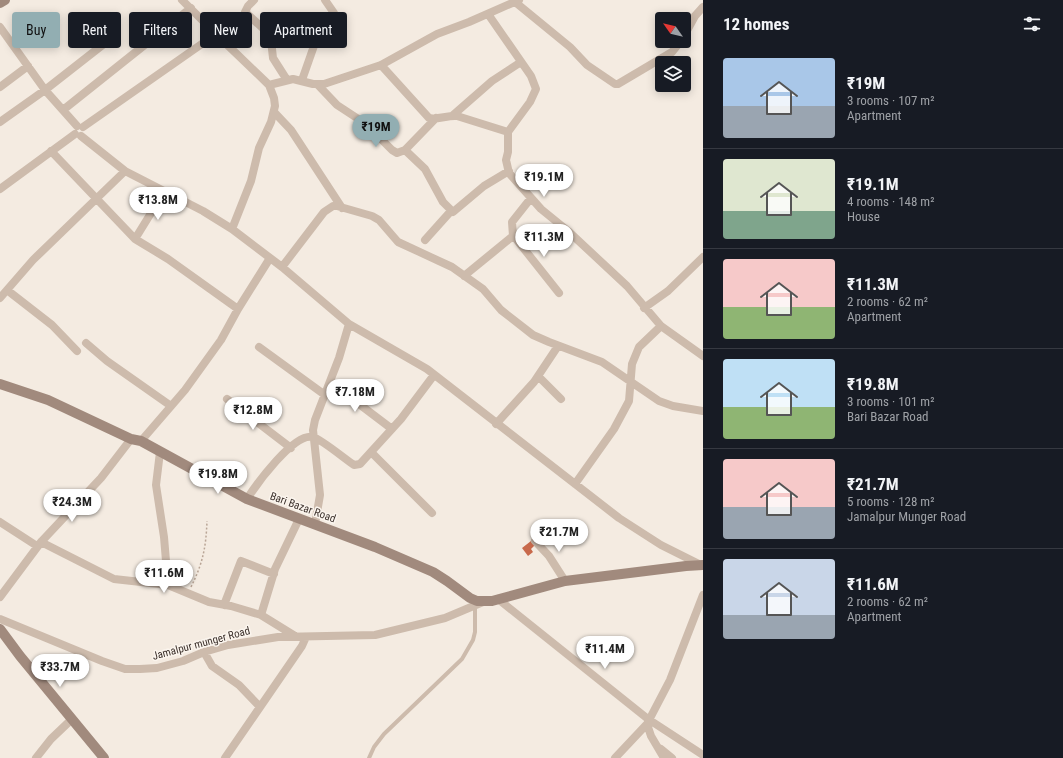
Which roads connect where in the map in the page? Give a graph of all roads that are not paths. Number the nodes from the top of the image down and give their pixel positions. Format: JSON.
{"nodes":[{"id":1,"x":5,"y":0,"type":"edge"},
{"id":2,"x":182,"y":0,"type":"edge"},
{"id":3,"x":254,"y":0,"type":"edge"},
{"id":4,"x":325,"y":0,"type":"edge"},
{"id":5,"x":517,"y":1,"type":"edge"},
{"id":6,"x":0,"y":3,"type":"edge"},
{"id":7,"x":703,"y":7,"type":"edge"},
{"id":8,"x":191,"y":8,"type":"junction"},
{"id":9,"x":488,"y":14,"type":"junction"},
{"id":10,"x":200,"y":17,"type":"edge"},
{"id":11,"x":691,"y":23,"type":"edge"},
{"id":12,"x":0,"y":27,"type":"edge"},
{"id":13,"x":200,"y":45,"type":"edge"},
{"id":14,"x":99,"y":48,"type":"edge"},
{"id":15,"x":231,"y":48,"type":"edge"},
{"id":16,"x":675,"y":48,"type":"edge"},
{"id":17,"x":521,"y":62,"type":"junction"},
{"id":18,"x":381,"y":65,"type":"junction"},
{"id":19,"x":28,"y":66,"type":"junction"},
{"id":20,"x":287,"y":80,"type":"junction"},
{"id":21,"x":302,"y":80,"type":"junction"},
{"id":22,"x":318,"y":84,"type":"junction"},
{"id":23,"x":269,"y":85,"type":"junction"},
{"id":24,"x":0,"y":87,"type":"edge"},
{"id":25,"x":45,"y":90,"type":"junction"},
{"id":26,"x":63,"y":110,"type":"junction"},
{"id":27,"x":274,"y":112,"type":"junction"},
{"id":28,"x":452,"y":116,"type":"junction"},
{"id":29,"x":436,"y":118,"type":"junction"},
{"id":30,"x":0,"y":122,"type":"edge"},
{"id":31,"x":79,"y":131,"type":"junction"},
{"id":32,"x":508,"y":132,"type":"junction"},
{"id":33,"x":405,"y":150,"type":"junction"},
{"id":34,"x":51,"y":151,"type":"junction"},
{"id":35,"x":125,"y":171,"type":"junction"},
{"id":36,"x":508,"y":171,"type":"junction"},
{"id":37,"x":0,"y":190,"type":"edge"},
{"id":38,"x":164,"y":192,"type":"junction"},
{"id":39,"x":531,"y":198,"type":"junction"},
{"id":40,"x":97,"y":200,"type":"junction"},
{"id":41,"x":342,"y":208,"type":"junction"},
{"id":42,"x":451,"y":211,"type":"junction"},
{"id":43,"x":232,"y":229,"type":"junction"},
{"id":44,"x":513,"y":234,"type":"junction"},
{"id":45,"x":135,"y":239,"type":"junction"},
{"id":46,"x":425,"y":240,"type":"dead end"},
{"id":47,"x":703,"y":257,"type":"edge"},
{"id":48,"x":270,"y":258,"type":"junction"},
{"id":49,"x":282,"y":267,"type":"junction"},
{"id":50,"x":464,"y":276,"type":"junction"},
{"id":51,"x":7,"y":290,"type":"junction"},
{"id":52,"x":559,"y":293,"type":"dead end"},
{"id":53,"x":0,"y":298,"type":"edge"},
{"id":54,"x":644,"y":308,"type":"junction"},
{"id":55,"x":238,"y":309,"type":"junction"},
{"id":56,"x":349,"y":324,"type":"junction"},
{"id":57,"x":661,"y":326,"type":"junction"},
{"id":58,"x":86,"y":343,"type":"dead end"},
{"id":59,"x":558,"y":346,"type":"junction"},
{"id":60,"x":258,"y":347,"type":"dead end"},
{"id":61,"x":77,"y":351,"type":"dead end"},
{"id":62,"x":703,"y":356,"type":"edge"},
{"id":63,"x":434,"y":375,"type":"junction"},
{"id":64,"x":538,"y":376,"type":"junction"},
{"id":65,"x":631,"y":380,"type":"junction"},
{"id":66,"x":330,"y":382,"type":"junction"},
{"id":67,"x":0,"y":384,"type":"edge"},
{"id":68,"x":325,"y":395,"type":"junction"},
{"id":69,"x":561,"y":398,"type":"dead end"},
{"id":70,"x":228,"y":399,"type":"dead end"},
{"id":71,"x":171,"y":406,"type":"junction"},
{"id":72,"x":703,"y":411,"type":"edge"},
{"id":73,"x":496,"y":424,"type":"junction"},
{"id":74,"x":392,"y":429,"type":"junction"},
{"id":75,"x":313,"y":437,"type":"junction"},
{"id":76,"x":136,"y":440,"type":"junction"},
{"id":77,"x":291,"y":448,"type":"junction"},
{"id":78,"x":160,"y":452,"type":"junction"},
{"id":79,"x":371,"y":452,"type":"junction"},
{"id":80,"x":575,"y":484,"type":"junction"},
{"id":81,"x":247,"y":499,"type":"junction"},
{"id":82,"x":432,"y":513,"type":"dead end"},
{"id":83,"x":299,"y":519,"type":"junction"},
{"id":84,"x":0,"y":522,"type":"edge"},
{"id":85,"x":315,"y":524,"type":"junction"},
{"id":86,"x":534,"y":541,"type":"dead end"},
{"id":87,"x":39,"y":544,"type":"junction"},
{"id":88,"x":702,"y":565,"type":"edge"},
{"id":89,"x":274,"y":574,"type":"junction"},
{"id":90,"x":565,"y":582,"type":"junction"},
{"id":91,"x":168,"y":585,"type":"junction"},
{"id":92,"x":703,"y":595,"type":"edge"},
{"id":93,"x":0,"y":597,"type":"edge"},
{"id":94,"x":498,"y":599,"type":"junction"},
{"id":95,"x":479,"y":604,"type":"junction"},
{"id":96,"x":224,"y":605,"type":"junction"},
{"id":97,"x":261,"y":615,"type":"junction"},
{"id":98,"x":0,"y":618,"type":"edge"},
{"id":99,"x":0,"y":629,"type":"edge"},
{"id":100,"x":295,"y":636,"type":"junction"},
{"id":101,"x":306,"y":637,"type":"junction"},
{"id":102,"x":204,"y":652,"type":"junction"},
{"id":103,"x":260,"y":707,"type":"junction"},
{"id":104,"x":72,"y":719,"type":"junction"},
{"id":105,"x":648,"y":721,"type":"junction"},
{"id":106,"x":659,"y":748,"type":"junction"},
{"id":107,"x":703,"y":755,"type":"edge"},
{"id":108,"x":36,"y":758,"type":"edge"},
{"id":109,"x":104,"y":758,"type":"edge"},
{"id":110,"x":225,"y":758,"type":"edge"},
{"id":111,"x":369,"y":758,"type":"edge"},
{"id":112,"x":615,"y":758,"type":"edge"},
{"id":113,"x":664,"y":758,"type":"edge"},
{"id":114,"x":672,"y":758,"type":"edge"}],
"edges":[{"from":1,"to":6,"type":"street"},
{"from":2,"to":8,"type":"street"},
{"from":3,"to":20,"type":"street"},
{"from":4,"to":21,"type":"street"},
{"from":5,"to":9,"type":"street"},
{"from":5,"to":16,"type":"street"},
{"from":7,"to":11,"type":"street"},
{"from":8,"to":10,"type":"street"},
{"from":8,"to":26,"type":"street"},
{"from":9,"to":17,"type":"street"},
{"from":9,"to":18,"type":"street"},
{"from":12,"to":19,"type":"street"},
{"from":13,"to":31,"type":"street"},
{"from":14,"to":25,"type":"street"},
{"from":15,"to":23,"type":"street"},
{"from":17,"to":28,"type":"street"},
{"from":17,"to":32,"type":"street"},
{"from":18,"to":22,"type":"street"},
{"from":18,"to":29,"type":"street"},
{"from":19,"to":24,"type":"street"},
{"from":19,"to":25,"type":"street"},
{"from":20,"to":21,"type":"street"},
{"from":20,"to":23,"type":"street"},
{"from":21,"to":22,"type":"street"},
{"from":22,"to":33,"type":"street"},
{"from":23,"to":27,"type":"street"},
{"from":25,"to":26,"type":"street"},
{"from":25,"to":30,"type":"street"},
{"from":26,"to":31,"type":"street"},
{"from":27,"to":41,"type":"street"},
{"from":27,"to":43,"type":"street"},
{"from":28,"to":29,"type":"street"},
{"from":28,"to":32,"type":"street"},
{"from":29,"to":33,"type":"street"},
{"from":31,"to":34,"type":"street"},
{"from":31,"to":35,"type":"street"},
{"from":32,"to":36,"type":"street"},
{"from":33,"to":42,"type":"street"},
{"from":34,"to":37,"type":"street"},
{"from":34,"to":40,"type":"street"},
{"from":35,"to":38,"type":"street"},
{"from":35,"to":40,"type":"street"},
{"from":36,"to":39,"type":"street"},
{"from":36,"to":42,"type":"street"},
{"from":38,"to":43,"type":"street"},
{"from":38,"to":45,"type":"street"},
{"from":39,"to":44,"type":"street"},
{"from":39,"to":54,"type":"street"},
{"from":40,"to":45,"type":"street"},
{"from":40,"to":51,"type":"street"},
{"from":41,"to":49,"type":"street"},
{"from":41,"to":50,"type":"street"},
{"from":42,"to":46,"type":"street"},
{"from":43,"to":48,"type":"street"},
{"from":44,"to":50,"type":"street"},
{"from":44,"to":52,"type":"street"},
{"from":45,"to":55,"type":"street"},
{"from":47,"to":54,"type":"street"},
{"from":48,"to":49,"type":"street"},
{"from":48,"to":55,"type":"street"},
{"from":49,"to":56,"type":"street"},
{"from":50,"to":59,"type":"street"},
{"from":51,"to":53,"type":"street"},
{"from":51,"to":61,"type":"street"},
{"from":54,"to":57,"type":"street"},
{"from":55,"to":71,"type":"street"},
{"from":56,"to":63,"type":"street"},
{"from":56,"to":66,"type":"street"},
{"from":57,"to":62,"type":"street"},
{"from":57,"to":65,"type":"street"},
{"from":58,"to":71,"type":"street"},
{"from":59,"to":64,"type":"street"},
{"from":59,"to":65,"type":"street"},
{"from":60,"to":68,"type":"street"},
{"from":63,"to":73,"type":"street"},
{"from":63,"to":74,"type":"street"},
{"from":64,"to":69,"type":"street"},
{"from":64,"to":73,"type":"street"},
{"from":65,"to":72,"type":"street"},
{"from":65,"to":80,"type":"street"},
{"from":66,"to":68,"type":"street"},
{"from":66,"to":74,"type":"street"},
{"from":67,"to":76,"type":"street","name":"Bari Bazar Road"},
{"from":68,"to":75,"type":"street"},
{"from":70,"to":77,"type":"street"},
{"from":71,"to":76,"type":"street"},
{"from":73,"to":80,"type":"street"},
{"from":74,"to":79,"type":"street"},
{"from":75,"to":77,"type":"street"},
{"from":75,"to":79,"type":"street"},
{"from":75,"to":85,"type":"street"},
{"from":76,"to":78,"type":"street","name":"Bari Bazar Road"},
{"from":76,"to":87,"type":"street"},
{"from":77,"to":81,"type":"street"},
{"from":78,"to":81,"type":"street","name":"Bari Bazar Road"},
{"from":78,"to":91,"type":"street"},
{"from":79,"to":82,"type":"street"},
{"from":80,"to":88,"type":"street"},
{"from":81,"to":83,"type":"street","name":"Bari Bazar Road"},
{"from":83,"to":85,"type":"street","name":"Bari Bazar Road"},
{"from":83,"to":89,"type":"street"},
{"from":84,"to":87,"type":"street"},
{"from":85,"to":95,"type":"street","name":"Bari Bazar Road"},
{"from":86,"to":90,"type":"street"},
{"from":87,"to":91,"type":"street"},
{"from":87,"to":93,"type":"street"},
{"from":88,"to":90,"type":"street"},
{"from":89,"to":96,"type":"street"},
{"from":89,"to":97,"type":"street"},
{"from":90,"to":94,"type":"street"},
{"from":91,"to":96,"type":"street"},
{"from":92,"to":105,"type":"street"},
{"from":94,"to":95,"type":"street"},
{"from":94,"to":105,"type":"street"},
{"from":95,"to":101,"type":"street","name":"Jamalpur munger Road"},
{"from":95,"to":111,"type":"lane"},
{"from":96,"to":97,"type":"street"},
{"from":97,"to":100,"type":"street"},
{"from":98,"to":102,"type":"street","name":"Jamalpur munger Road"},
{"from":99,"to":104,"type":"street"},
{"from":100,"to":101,"type":"street","name":"Jamalpur munger Road"},
{"from":100,"to":102,"type":"street","name":"Jamalpur munger Road"},
{"from":101,"to":103,"type":"street"},
{"from":102,"to":103,"type":"street"},
{"from":103,"to":110,"type":"street"},
{"from":104,"to":108,"type":"street"},
{"from":104,"to":109,"type":"street"},
{"from":105,"to":106,"type":"street"},
{"from":105,"to":107,"type":"street"},
{"from":105,"to":112,"type":"street"},
{"from":106,"to":113,"type":"street"},
{"from":106,"to":114,"type":"street"}]}
